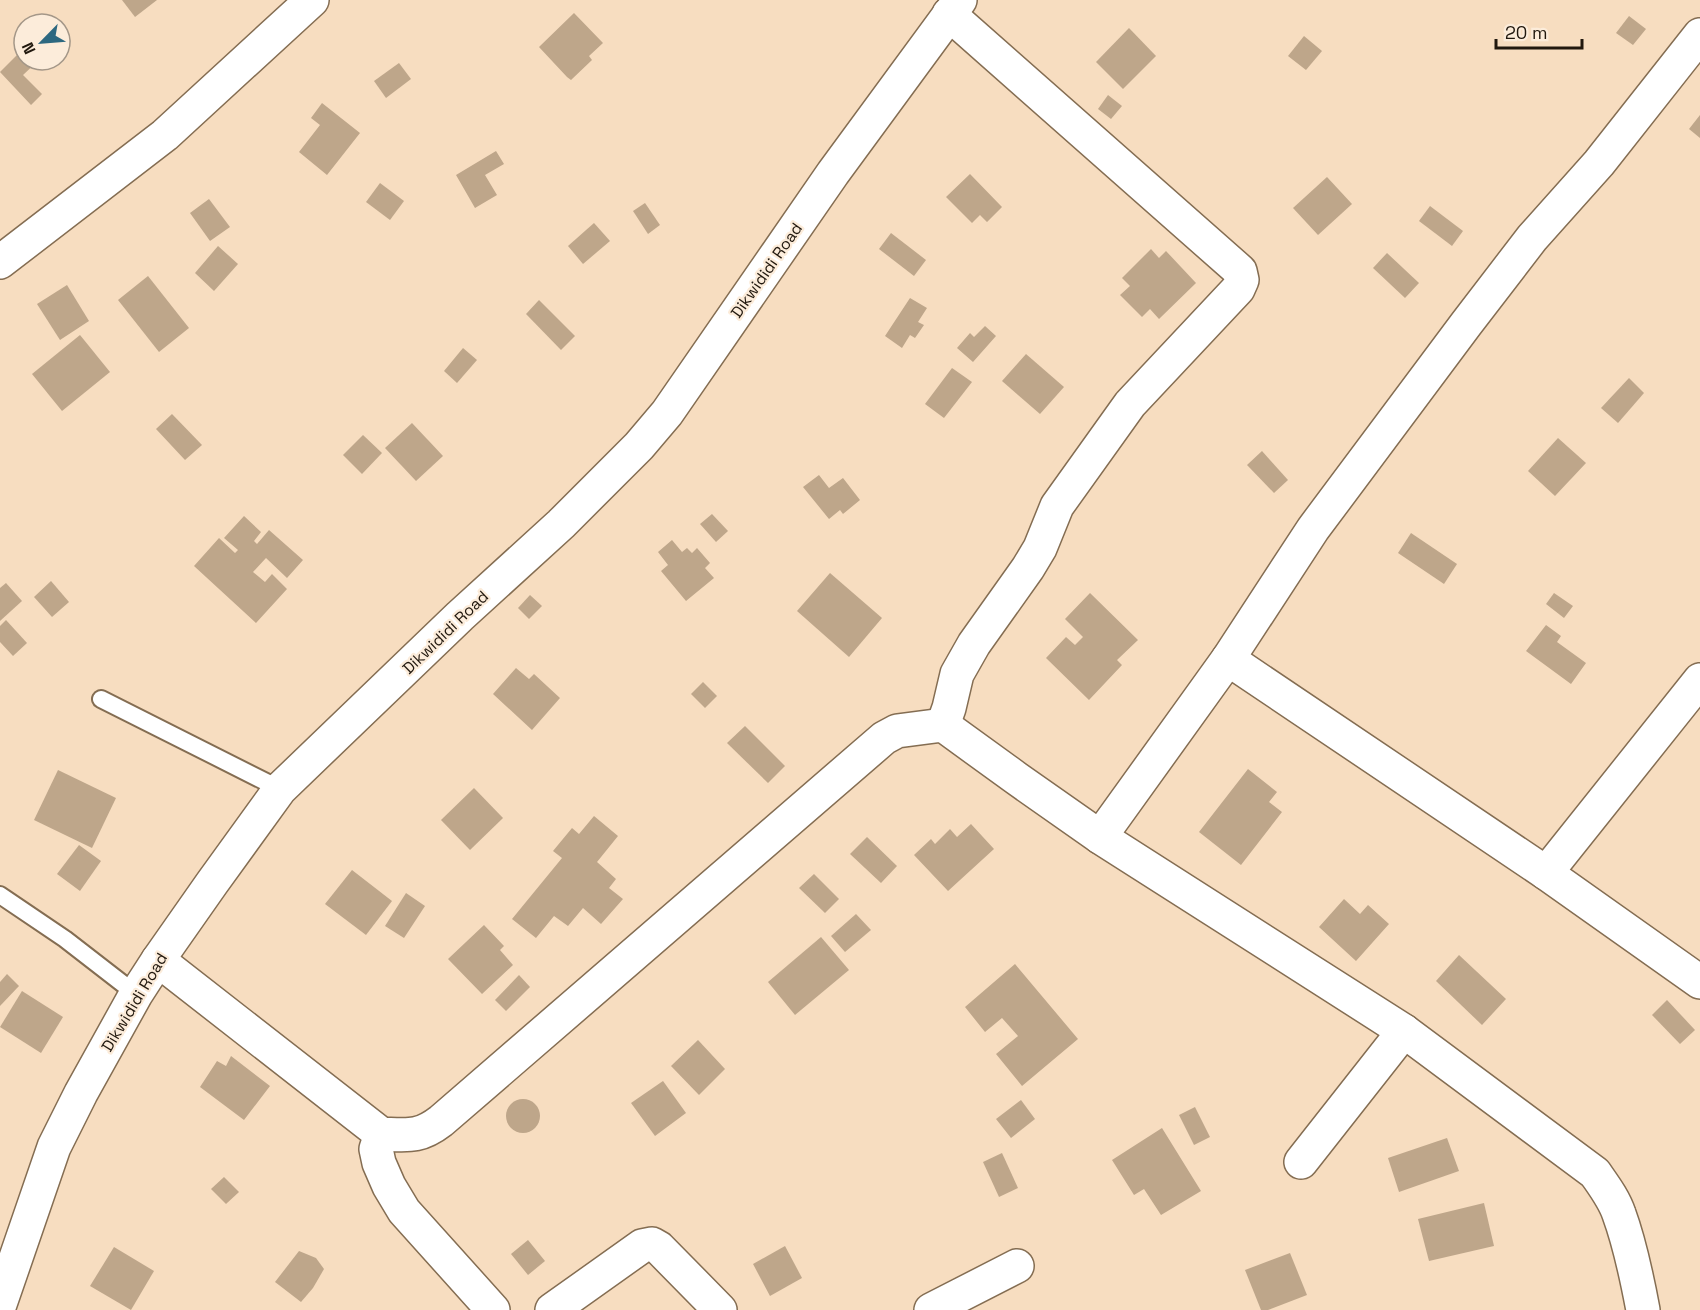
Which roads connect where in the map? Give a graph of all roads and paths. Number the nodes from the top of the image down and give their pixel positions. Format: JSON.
{"nodes":[{"id":1,"x":298,"y":5,"type":"edge"},
{"id":2,"x":954,"y":7,"type":"edge"},
{"id":3,"x":1700,"y":35,"type":"edge"},
{"id":4,"x":0,"y":262,"type":"edge"},
{"id":5,"x":1228,"y":659,"type":"junction"},
{"id":6,"x":1700,"y":680,"type":"edge"},
{"id":7,"x":101,"y":699,"type":"dead end"},
{"id":8,"x":943,"y":725,"type":"junction"},
{"id":9,"x":280,"y":789,"type":"junction"},
{"id":10,"x":1100,"y":837,"type":"junction"},
{"id":11,"x":1546,"y":873,"type":"junction"},
{"id":12,"x":0,"y":895,"type":"edge"},
{"id":13,"x":158,"y":960,"type":"junction"},
{"id":14,"x":1700,"y":982,"type":"edge"},
{"id":15,"x":136,"y":994,"type":"junction"},
{"id":16,"x":1404,"y":1032,"type":"junction"},
{"id":17,"x":381,"y":1134,"type":"junction"},
{"id":18,"x":1301,"y":1162,"type":"dead end"},
{"id":19,"x":1017,"y":1266,"type":"dead end"},
{"id":20,"x":6,"y":1267,"type":"edge"},
{"id":21,"x":0,"y":1304,"type":"edge"},
{"id":22,"x":493,"y":1310,"type":"edge"},
{"id":23,"x":552,"y":1310,"type":"edge"},
{"id":24,"x":720,"y":1310,"type":"edge"},
{"id":25,"x":931,"y":1310,"type":"edge"},
{"id":26,"x":1643,"y":1310,"type":"edge"}],
"edges":[{"from":1,"to":4,"type":"street"},
{"from":2,"to":8,"type":"street"},
{"from":2,"to":9,"type":"street","name":"Dikwididi Road"},
{"from":3,"to":5,"type":"street"},
{"from":5,"to":10,"type":"street"},
{"from":5,"to":11,"type":"street"},
{"from":6,"to":11,"type":"street"},
{"from":7,"to":9,"type":"lane"},
{"from":8,"to":10,"type":"street"},
{"from":8,"to":17,"type":"street"},
{"from":9,"to":13,"type":"street","name":"Dikwididi Road"},
{"from":10,"to":16,"type":"street"},
{"from":11,"to":14,"type":"street"},
{"from":12,"to":15,"type":"lane"},
{"from":13,"to":15,"type":"street","name":"Dikwididi Road"},
{"from":13,"to":17,"type":"street"},
{"from":15,"to":20,"type":"street","name":"Dikwididi Road"},
{"from":16,"to":18,"type":"street"},
{"from":16,"to":26,"type":"street"},
{"from":17,"to":22,"type":"street"},
{"from":19,"to":25,"type":"street"},
{"from":20,"to":21,"type":"street","name":"Dikwididi Road"},
{"from":23,"to":24,"type":"street"}]}
